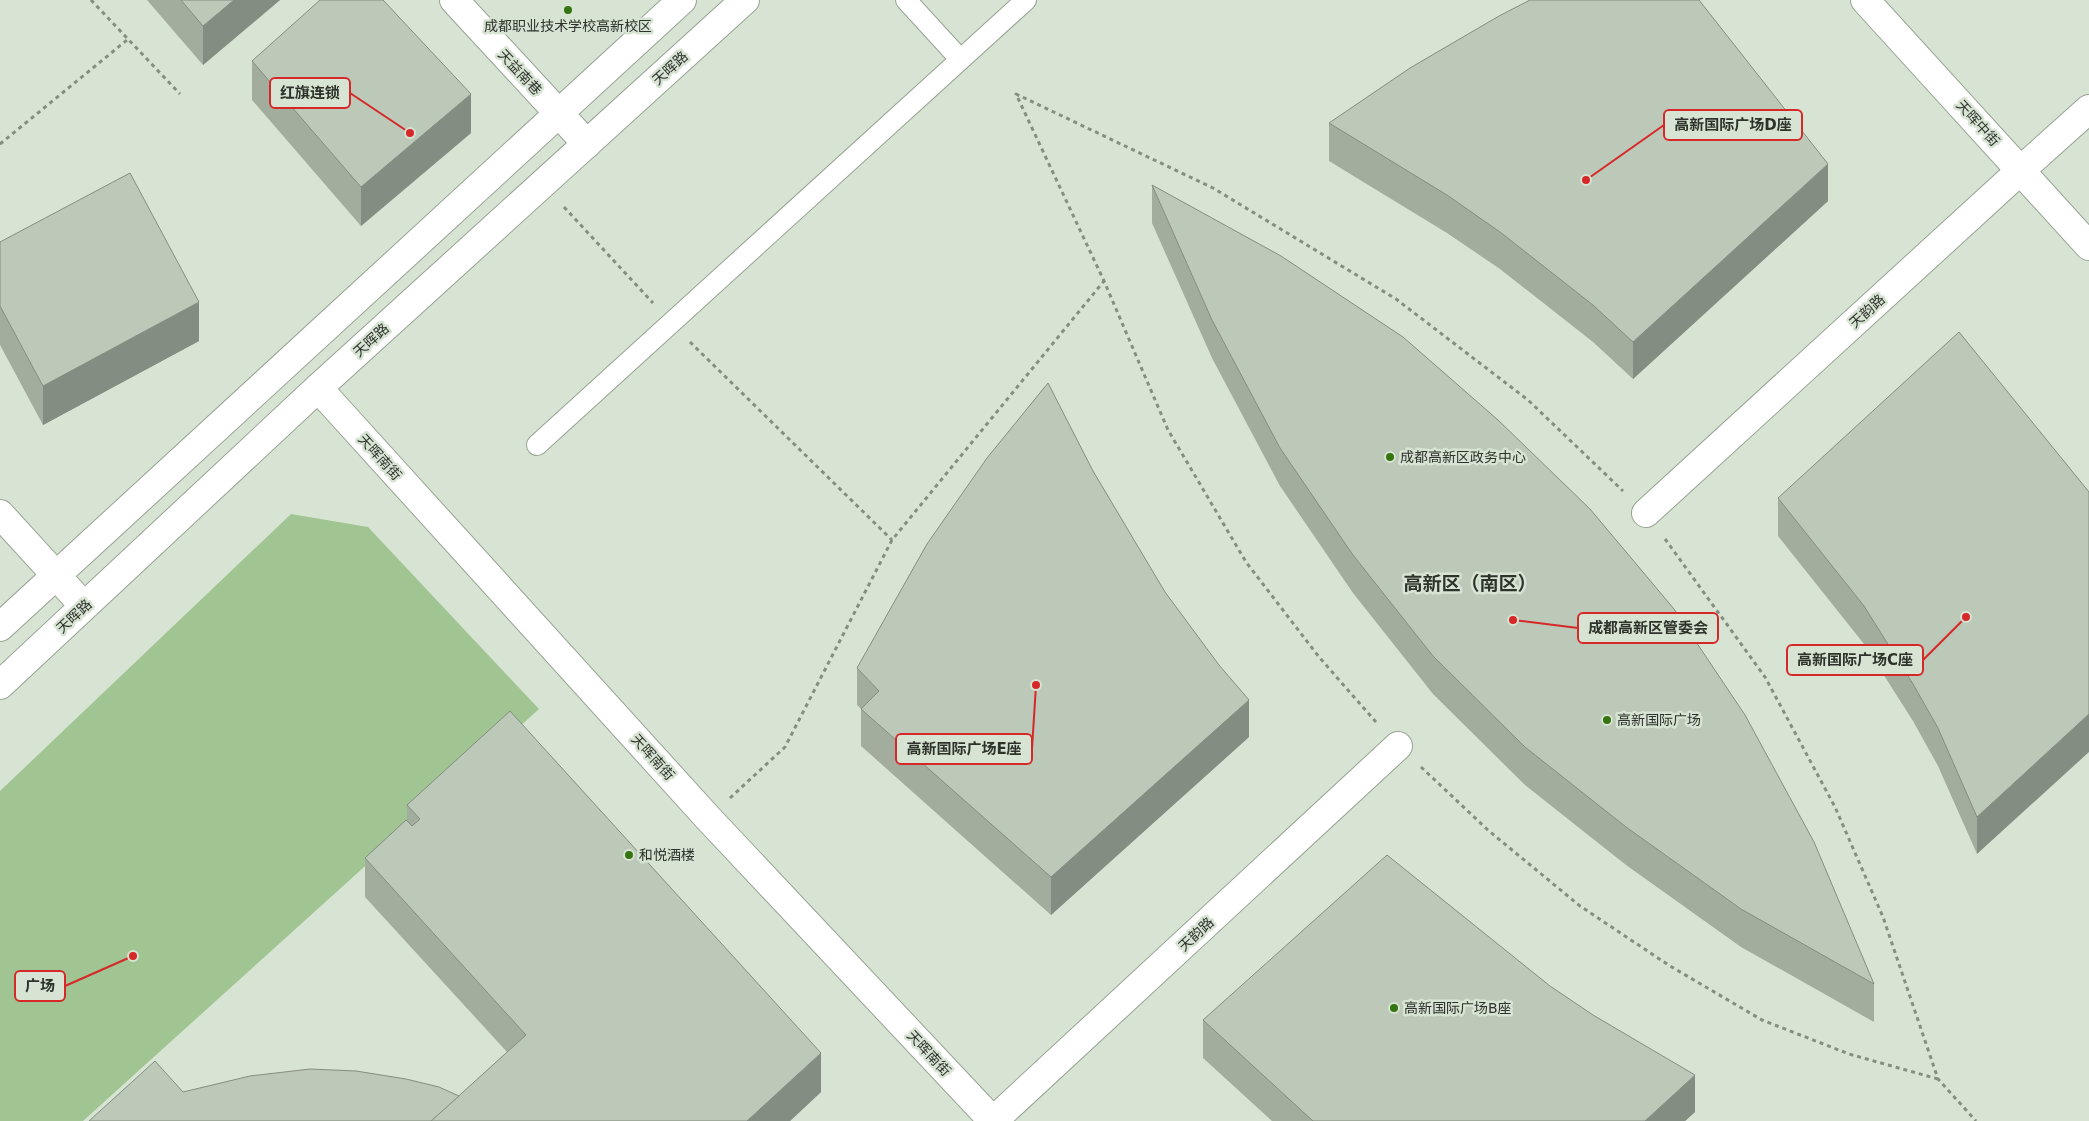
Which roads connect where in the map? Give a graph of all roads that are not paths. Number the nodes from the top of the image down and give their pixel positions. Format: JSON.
{"nodes":[{"id":1,"x":454,"y":0,"type":"edge"},
{"id":2,"x":682,"y":0,"type":"edge"},
{"id":3,"x":745,"y":0,"type":"edge"},
{"id":4,"x":906,"y":0,"type":"edge"},
{"id":5,"x":1026,"y":0,"type":"edge"},
{"id":6,"x":1865,"y":0,"type":"edge"},
{"id":7,"x":960,"y":59,"type":"junction"},
{"id":8,"x":2089,"y":108,"type":"edge"},
{"id":9,"x":558,"y":112,"type":"junction"},
{"id":10,"x":586,"y":144,"type":"junction"},
{"id":11,"x":2021,"y":170,"type":"junction"},
{"id":12,"x":2089,"y":246,"type":"edge"},
{"id":13,"x":318,"y":388,"type":"junction"},
{"id":14,"x":537,"y":445,"type":"dead end"},
{"id":15,"x":1646,"y":513,"type":"road end"},
{"id":16,"x":0,"y":514,"type":"edge"},
{"id":17,"x":58,"y":575,"type":"junction"},
{"id":18,"x":84,"y":606,"type":"junction"},
{"id":19,"x":0,"y":627,"type":"edge"},
{"id":20,"x":0,"y":685,"type":"edge"},
{"id":21,"x":1398,"y":746,"type":"road end"},
{"id":22,"x":993,"y":1121,"type":"edge"}],
"edges":[{"from":1,"to":9,"type":"street","name":"天益南巷"},
{"from":2,"to":9,"type":"street"},
{"from":3,"to":10,"type":"street","name":"天晖路"},
{"from":4,"to":7,"type":"lane"},
{"from":5,"to":7,"type":"lane"},
{"from":6,"to":11,"type":"street","name":"天晖中街"},
{"from":7,"to":14,"type":"lane"},
{"from":8,"to":11,"type":"street","name":"天韵路"},
{"from":9,"to":10,"type":"street","name":"天益南巷"},
{"from":9,"to":17,"type":"street"},
{"from":10,"to":13,"type":"street","name":"天晖路"},
{"from":11,"to":12,"type":"street","name":"天晖中街"},
{"from":11,"to":15,"type":"street","name":"天韵路"},
{"from":13,"to":18,"type":"street","name":"天晖路"},
{"from":13,"to":22,"type":"street","name":"天晖南街"},
{"from":16,"to":17,"type":"street"},
{"from":17,"to":18,"type":"street"},
{"from":17,"to":19,"type":"street"},
{"from":18,"to":20,"type":"street","name":"天晖路"},
{"from":21,"to":22,"type":"street","name":"天韵路"}]}
